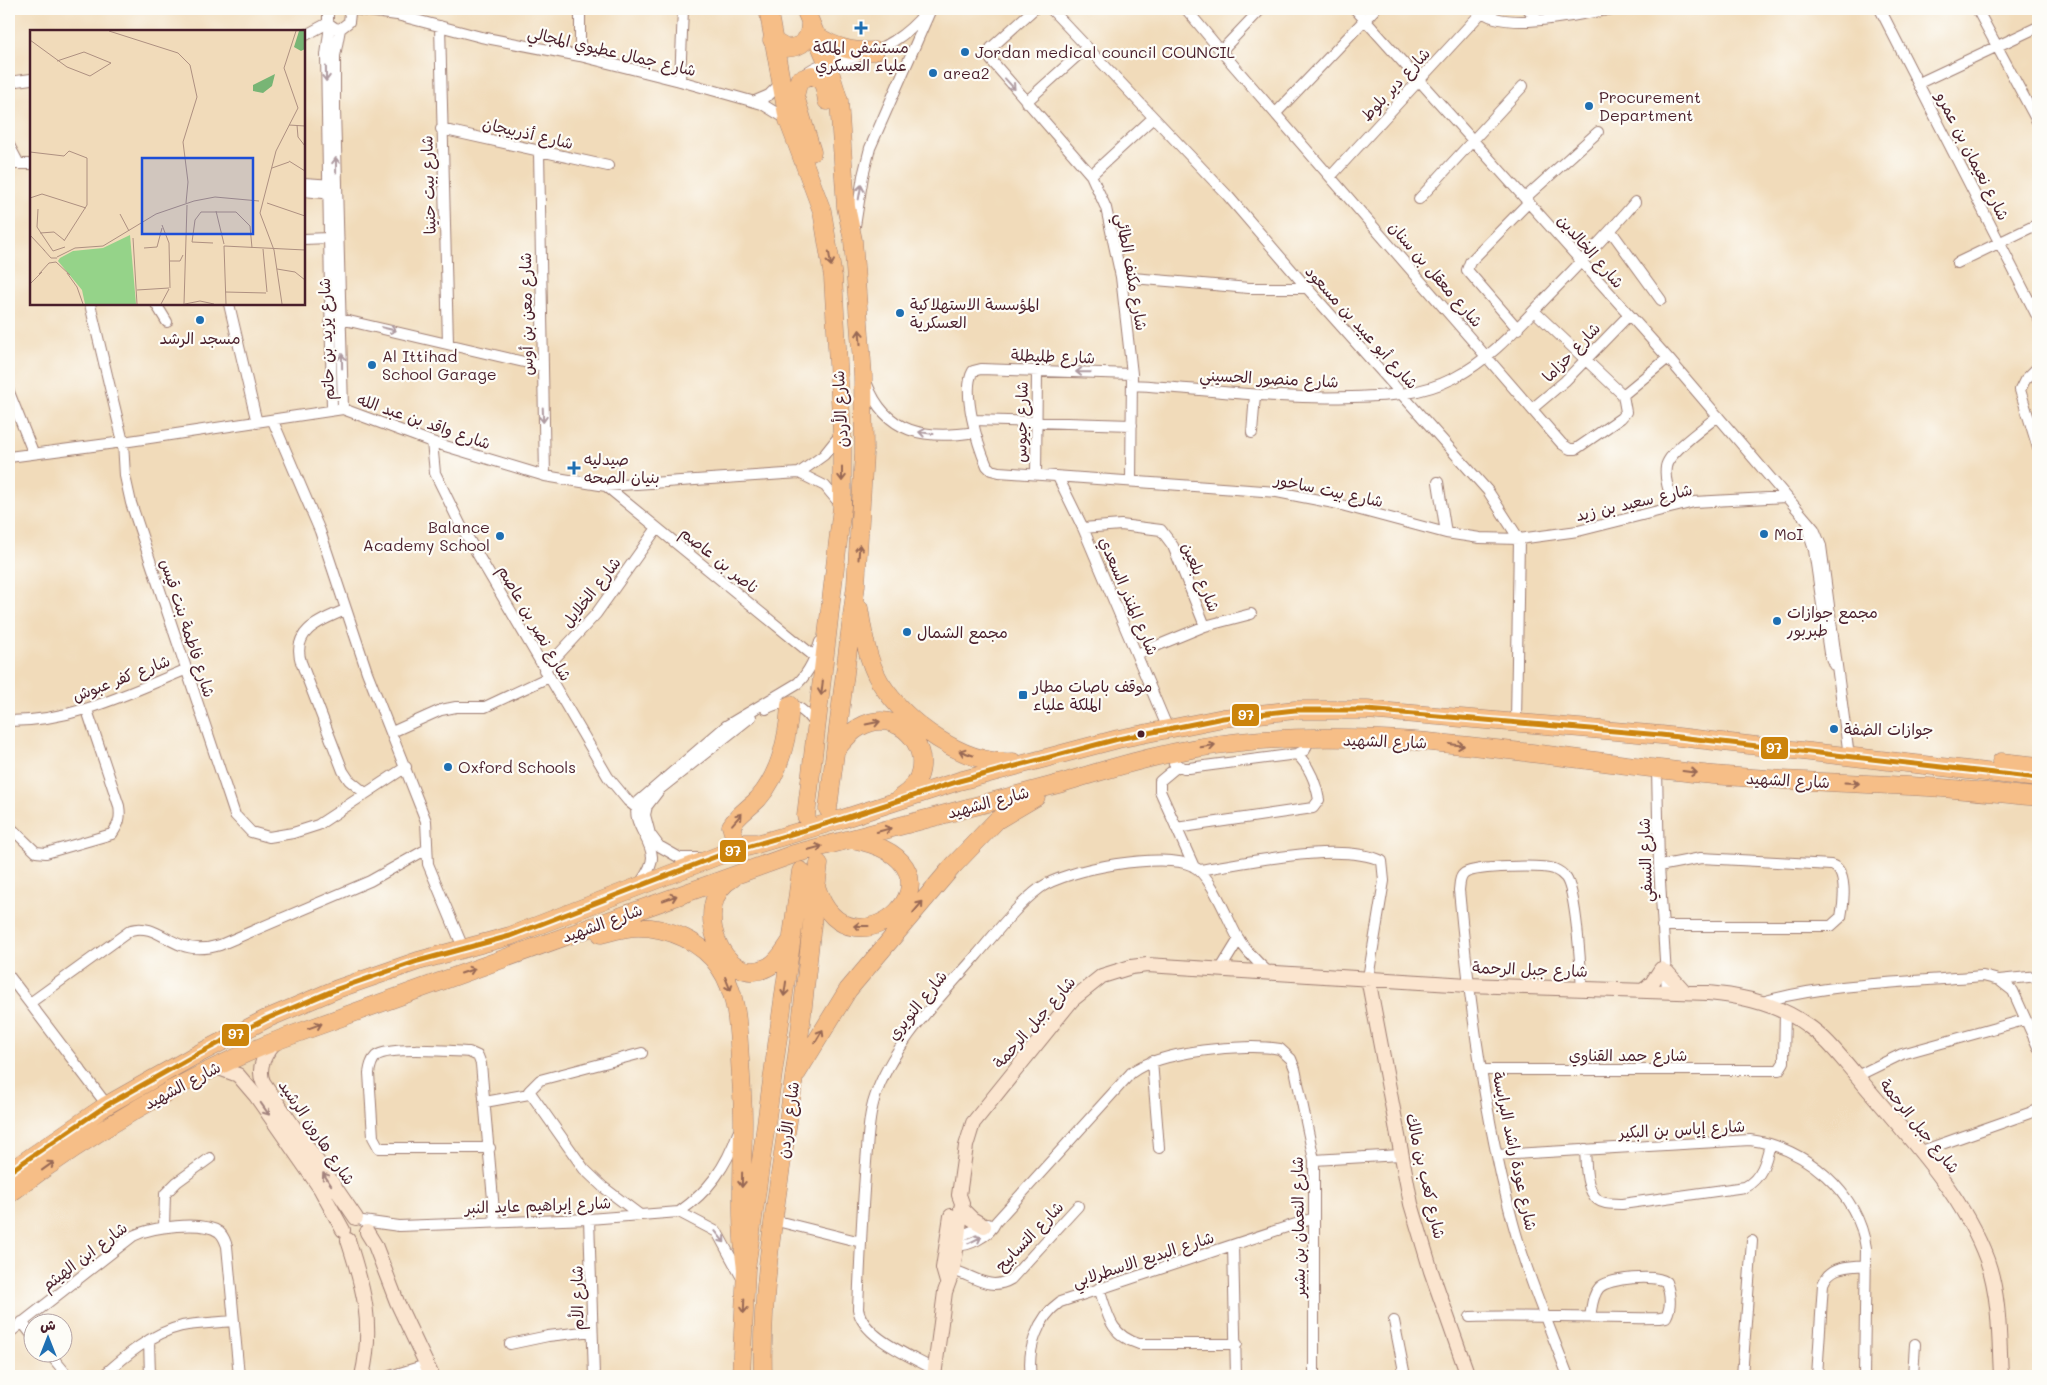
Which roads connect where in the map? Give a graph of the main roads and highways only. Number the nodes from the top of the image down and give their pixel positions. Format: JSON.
{"nodes":[{"id":1,"x":768,"y":9,"type":"edge"},
{"id":2,"x":810,"y":22,"type":"edge"},
{"id":3,"x":772,"y":40,"type":"junction"},
{"id":4,"x":875,"y":51,"type":"road end"},
{"id":5,"x":846,"y":207,"type":"junction"},
{"id":6,"x":822,"y":211,"type":"junction"},
{"id":7,"x":856,"y":590,"type":"junction"},
{"id":8,"x":788,"y":698,"type":"road end"},
{"id":9,"x":835,"y":751,"type":"junction"},
{"id":10,"x":1048,"y":757,"type":"junction"},
{"id":11,"x":2038,"y":766,"type":"edge"},
{"id":12,"x":1936,"y":767,"type":"junction"},
{"id":13,"x":2038,"y":778,"type":"edge"},
{"id":14,"x":1062,"y":783,"type":"junction"},
{"id":15,"x":1912,"y":786,"type":"junction"},
{"id":16,"x":2038,"y":797,"type":"edge"},
{"id":17,"x":2038,"y":808,"type":"edge"},
{"id":18,"x":828,"y":809,"type":"dead end"},
{"id":19,"x":875,"y":809,"type":"junction"},
{"id":20,"x":806,"y":816,"type":"dead end"},
{"id":21,"x":849,"y":839,"type":"junction"},
{"id":22,"x":759,"y":843,"type":"junction"},
{"id":23,"x":819,"y":864,"type":"dead end"},
{"id":24,"x":745,"y":871,"type":"junction"},
{"id":25,"x":801,"y":871,"type":"dead end"},
{"id":26,"x":816,"y":886,"type":"junction"},
{"id":27,"x":792,"y":939,"type":"junction"},
{"id":28,"x":529,"y":950,"type":"junction"},
{"id":29,"x":794,"y":1078,"type":"junction"},
{"id":30,"x":9,"y":1172,"type":"edge"},
{"id":31,"x":9,"y":1194,"type":"edge"},
{"id":32,"x":745,"y":1276,"type":"junction"},
{"id":33,"x":741,"y":1376,"type":"edge"},
{"id":34,"x":763,"y":1376,"type":"edge"}],
"edges":[{"from":1,"to":3,"type":"highway","name":"شارع الأردن"},
{"from":2,"to":3,"type":"highway"},
{"from":2,"to":4,"type":"highway"},
{"from":2,"to":5,"type":"highway","name":"شارع الأردن"},
{"from":3,"to":6,"type":"highway","name":"شارع الأردن"},
{"from":5,"to":6,"type":"highway"},
{"from":7,"to":5,"type":"highway","name":"شارع الأردن","one_way":true},
{"from":6,"to":20,"type":"highway","name":"شارع الأردن","one_way":true},
{"from":7,"to":9,"type":"highway","name":"شارع الأردن"},
{"from":10,"to":7,"type":"highway","one_way":true},
{"from":22,"to":8,"type":"highway","one_way":true},
{"from":9,"to":18,"type":"highway","name":"شارع الأردن"},
{"from":9,"to":19,"type":"highway","one_way":true},
{"from":10,"to":12,"type":"highway","name":"شارع الشهيد"},
{"from":10,"to":19,"type":"highway","name":"شارع الشهيد"},
{"from":11,"to":12,"type":"highway"},
{"from":12,"to":13,"type":"highway","name":"شارع الشهيد"},
{"from":14,"to":15,"type":"highway","name":"شارع الشهيد","one_way":true},
{"from":21,"to":14,"type":"highway","name":"شارع الشهيد","one_way":true},
{"from":29,"to":14,"type":"highway","one_way":true},
{"from":15,"to":16,"type":"highway","name":"شارع الشهيد"},
{"from":15,"to":17,"type":"highway"},
{"from":19,"to":22,"type":"highway","name":"شارع الشهيد"},
{"from":24,"to":21,"type":"highway","name":"شارع الشهيد","one_way":true},
{"from":21,"to":26,"type":"highway","one_way":true},
{"from":22,"to":30,"type":"highway","name":"شارع الشهيد"},
{"from":23,"to":26,"type":"highway","name":"شارع الأردن"},
{"from":24,"to":27,"type":"highway"},
{"from":28,"to":24,"type":"highway","name":"شارع الشهيد","one_way":true},
{"from":25,"to":27,"type":"highway","name":"شارع الأردن"},
{"from":26,"to":29,"type":"highway","name":"شارع الأردن"},
{"from":27,"to":32,"type":"highway","name":"شارع الأردن","one_way":true},
{"from":31,"to":28,"type":"highway","name":"شارع الشهيد","one_way":true},
{"from":28,"to":32,"type":"highway","one_way":true},
{"from":29,"to":34,"type":"highway","name":"شارع الأردن"},
{"from":32,"to":33,"type":"highway","name":"شارع الأردن","one_way":true}]}
